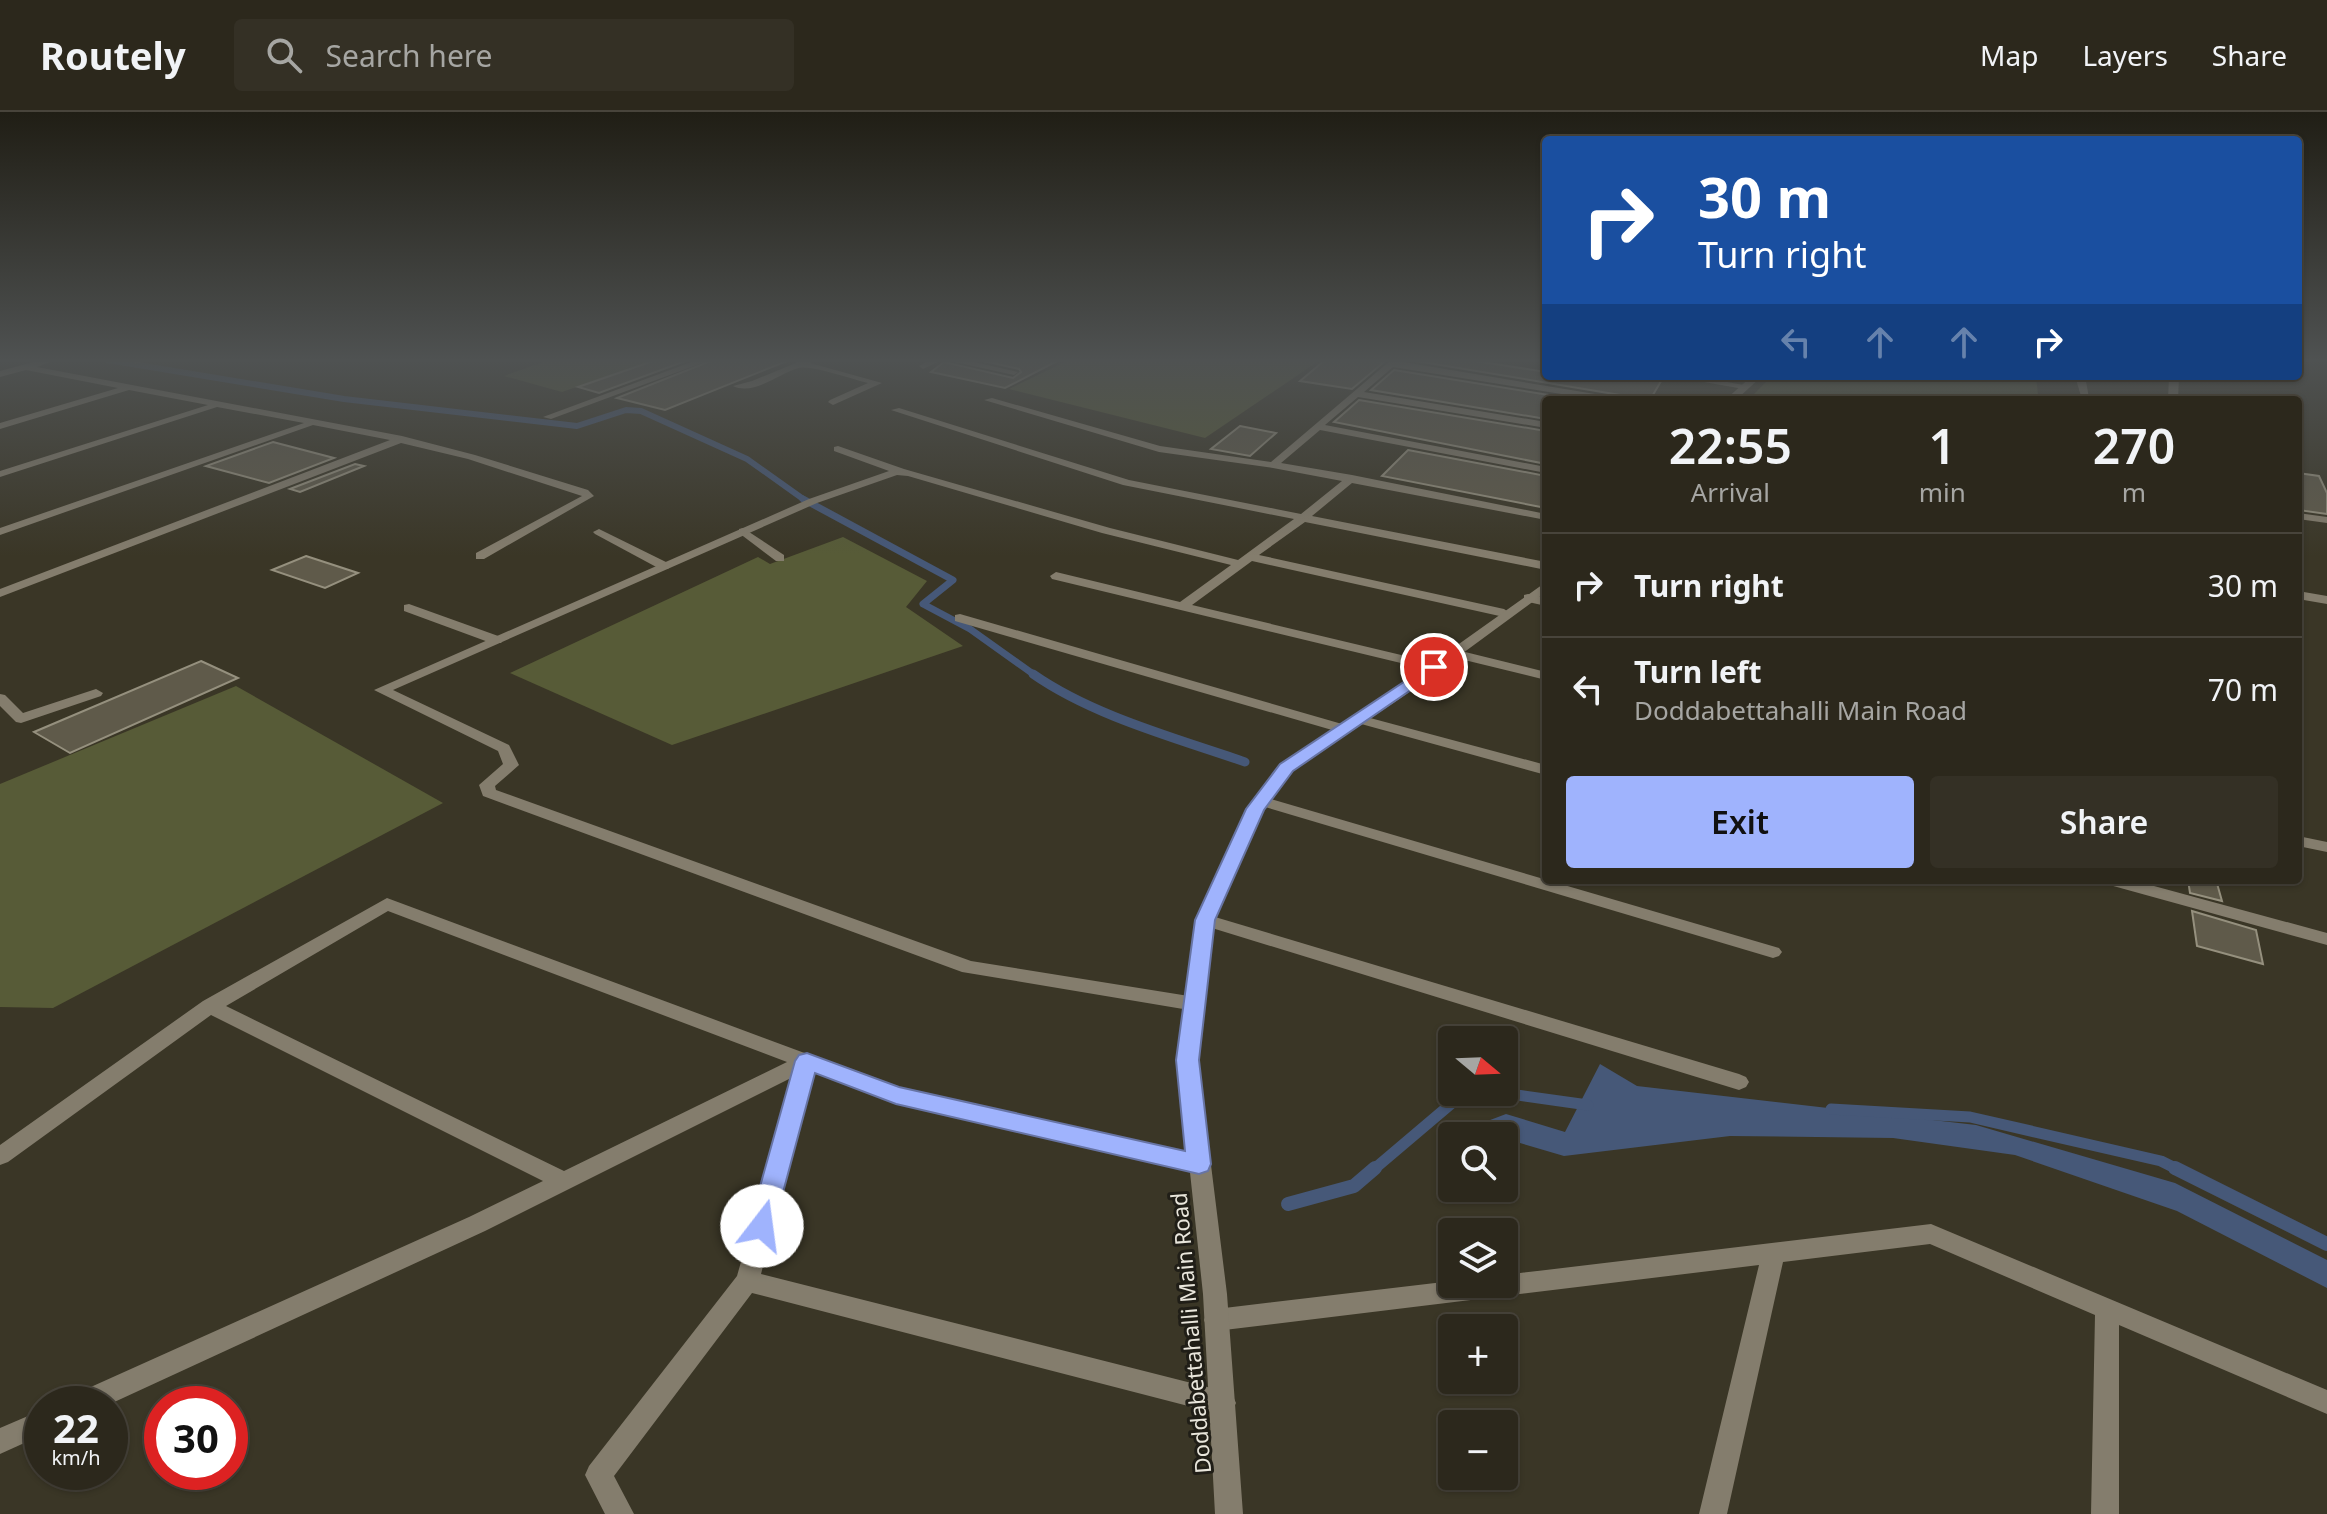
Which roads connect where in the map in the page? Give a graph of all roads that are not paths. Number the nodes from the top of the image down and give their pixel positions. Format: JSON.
{"nodes":[{"id":1,"x":154,"y":425,"type":"edge"},
{"id":2,"x":308,"y":425,"type":"edge"},
{"id":3,"x":321,"y":425,"type":"edge"},
{"id":4,"x":945,"y":425,"type":"edge"},
{"id":5,"x":1077,"y":425,"type":"edge"},
{"id":6,"x":1318,"y":427,"type":"joint"},
{"id":7,"x":402,"y":439,"type":"junction"},
{"id":8,"x":838,"y":449,"type":"dead end"},
{"id":9,"x":1273,"y":465,"type":"junction"},
{"id":10,"x":1542,"y":469,"type":"edge"},
{"id":11,"x":902,"y":472,"type":"junction"},
{"id":12,"x":0,"y":474,"type":"edge"},
{"id":13,"x":1352,"y":478,"type":"junction"},
{"id":14,"x":1306,"y":516,"type":"junction"},
{"id":15,"x":1542,"y":516,"type":"edge"},
{"id":16,"x":2302,"y":517,"type":"edge"},
{"id":17,"x":2327,"y":520,"type":"edge"},
{"id":18,"x":743,"y":531,"type":"junction"},
{"id":19,"x":0,"y":532,"type":"edge"},
{"id":20,"x":599,"y":532,"type":"dead end"},
{"id":21,"x":480,"y":556,"type":"dead end"},
{"id":22,"x":780,"y":558,"type":"dead end"},
{"id":23,"x":1245,"y":560,"type":"junction"},
{"id":24,"x":1542,"y":565,"type":"edge"},
{"id":25,"x":664,"y":566,"type":"junction"},
{"id":26,"x":1056,"y":576,"type":"dead end"},
{"id":27,"x":0,"y":593,"type":"edge"},
{"id":28,"x":2302,"y":596,"type":"edge"},
{"id":29,"x":1537,"y":600,"type":"edge"},
{"id":30,"x":2327,"y":600,"type":"edge"},
{"id":31,"x":1182,"y":606,"type":"junction"},
{"id":32,"x":409,"y":608,"type":"dead end"},
{"id":33,"x":1504,"y":613,"type":"junction"},
{"id":34,"x":960,"y":618,"type":"dead end"},
{"id":35,"x":496,"y":640,"type":"junction"},
{"id":36,"x":1453,"y":653,"type":"junction"},
{"id":37,"x":1434,"y":667,"type":"junction"},
{"id":38,"x":1542,"y":675,"type":"edge"},
{"id":39,"x":96,"y":693,"type":"dead end"},
{"id":40,"x":0,"y":698,"type":"edge"},
{"id":41,"x":1352,"y":724,"type":"junction"},
{"id":42,"x":1542,"y":769,"type":"edge"},
{"id":43,"x":1261,"y":801,"type":"junction"},
{"id":44,"x":2302,"y":842,"type":"edge"},
{"id":45,"x":2327,"y":847,"type":"edge"},
{"id":46,"x":1542,"y":884,"type":"edge"},
{"id":47,"x":1542,"y":884,"type":"edge"},
{"id":48,"x":2127,"y":884,"type":"edge"},
{"id":49,"x":1205,"y":920,"type":"junction"},
{"id":50,"x":2327,"y":939,"type":"edge"},
{"id":51,"x":1773,"y":952,"type":"dead end"},
{"id":52,"x":1195,"y":1004,"type":"junction"},
{"id":53,"x":210,"y":1006,"type":"junction"},
{"id":54,"x":807,"y":1061,"type":"junction"},
{"id":55,"x":1739,"y":1082,"type":"dead end"},
{"id":56,"x":2,"y":1152,"type":"edge"},
{"id":57,"x":1199,"y":1164,"type":"junction"},
{"id":58,"x":563,"y":1181,"type":"junction"},
{"id":59,"x":1773,"y":1253,"type":"junction"},
{"id":60,"x":747,"y":1281,"type":"junction"},
{"id":61,"x":2107,"y":1308,"type":"junction"},
{"id":62,"x":1216,"y":1320,"type":"junction"},
{"id":63,"x":122,"y":1386,"type":"edge"},
{"id":64,"x":2327,"y":1402,"type":"edge"},
{"id":65,"x":1223,"y":1403,"type":"junction"},
{"id":66,"x":24,"y":1430,"type":"edge"},
{"id":67,"x":0,"y":1441,"type":"edge"},
{"id":68,"x":620,"y":1514,"type":"edge"},
{"id":69,"x":1229,"y":1514,"type":"edge"},
{"id":70,"x":1713,"y":1514,"type":"edge"},
{"id":71,"x":2105,"y":1514,"type":"edge"}],
"edges":[{"from":1,"to":12,"type":"street"},
{"from":2,"to":19,"type":"street"},
{"from":3,"to":7,"type":"street"},
{"from":4,"to":14,"type":"street"},
{"from":5,"to":9,"type":"street"},
{"from":6,"to":9,"type":"street"},
{"from":6,"to":10,"type":"street"},
{"from":7,"to":21,"type":"street"},
{"from":7,"to":27,"type":"street"},
{"from":8,"to":11,"type":"street"},
{"from":9,"to":13,"type":"street"},
{"from":11,"to":18,"type":"street"},
{"from":11,"to":23,"type":"street"},
{"from":13,"to":14,"type":"street"},
{"from":13,"to":15,"type":"street"},
{"from":14,"to":23,"type":"street"},
{"from":14,"to":24,"type":"street"},
{"from":16,"to":17,"type":"street"},
{"from":18,"to":22,"type":"street"},
{"from":18,"to":25,"type":"street"},
{"from":20,"to":25,"type":"street"},
{"from":23,"to":31,"type":"street"},
{"from":23,"to":33,"type":"street"},
{"from":25,"to":35,"type":"street"},
{"from":26,"to":31,"type":"street"},
{"from":28,"to":30,"type":"street"},
{"from":29,"to":33,"type":"street","name":"Doddabettahalli Main Road"},
{"from":31,"to":37,"type":"street"},
{"from":32,"to":35,"type":"street"},
{"from":33,"to":36,"type":"street","name":"Doddabettahalli Main Road"},
{"from":34,"to":41,"type":"street"},
{"from":35,"to":52,"type":"street"},
{"from":36,"to":37,"type":"street","name":"Doddabettahalli Main Road"},
{"from":36,"to":38,"type":"street"},
{"from":37,"to":41,"type":"street","name":"Doddabettahalli Main Road"},
{"from":39,"to":40,"type":"street"},
{"from":41,"to":42,"type":"street"},
{"from":41,"to":43,"type":"street","name":"Doddabettahalli Main Road"},
{"from":43,"to":46,"type":"street"},
{"from":43,"to":49,"type":"street","name":"Doddabettahalli Main Road"},
{"from":44,"to":45,"type":"street"},
{"from":47,"to":51,"type":"street"},
{"from":48,"to":50,"type":"street"},
{"from":49,"to":52,"type":"street","name":"Doddabettahalli Main Road"},
{"from":49,"to":55,"type":"street"},
{"from":52,"to":57,"type":"street","name":"Doddabettahalli Main Road"},
{"from":53,"to":54,"type":"street"},
{"from":53,"to":56,"type":"street"},
{"from":53,"to":58,"type":"street"},
{"from":54,"to":57,"type":"street"},
{"from":54,"to":58,"type":"street"},
{"from":54,"to":60,"type":"street"},
{"from":57,"to":62,"type":"street","name":"Doddabettahalli Main Road"},
{"from":58,"to":63,"type":"street"},
{"from":59,"to":61,"type":"street"},
{"from":59,"to":62,"type":"street"},
{"from":59,"to":70,"type":"street"},
{"from":60,"to":65,"type":"street"},
{"from":60,"to":68,"type":"street"},
{"from":61,"to":64,"type":"street"},
{"from":61,"to":71,"type":"street"},
{"from":62,"to":65,"type":"street","name":"Doddabettahalli Main Road"},
{"from":65,"to":69,"type":"street","name":"Doddabettahalli Main Road"},
{"from":66,"to":67,"type":"street"}]}
